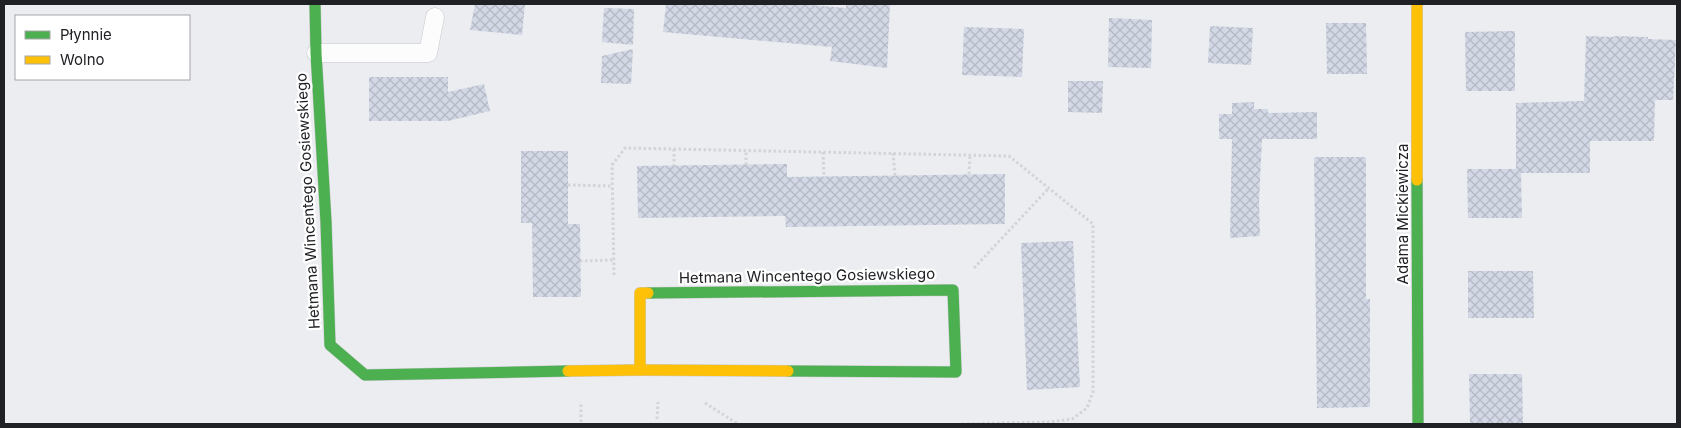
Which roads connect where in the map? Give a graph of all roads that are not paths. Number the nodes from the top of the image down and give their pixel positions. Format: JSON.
{"nodes":[{"id":1,"x":315,"y":4,"type":"edge"},
{"id":2,"x":1417,"y":4,"type":"edge"},
{"id":3,"x":435,"y":17,"type":"dead end"},
{"id":4,"x":316,"y":53,"type":"junction"},
{"id":5,"x":640,"y":370,"type":"junction"},
{"id":6,"x":1418,"y":424,"type":"edge"}],
"edges":[{"from":1,"to":4,"type":"street","name":"Hetmana Wincentego Gosiewskiego"},
{"from":2,"to":6,"type":"street","name":"Adama Mickiewicza"},
{"from":3,"to":4,"type":"lane"},
{"from":4,"to":5,"type":"street","name":"Hetmana Wincentego Gosiewskiego"},
{"from":5,"to":5,"type":"street","name":"Hetmana Wincentego Gosiewskiego"}]}
